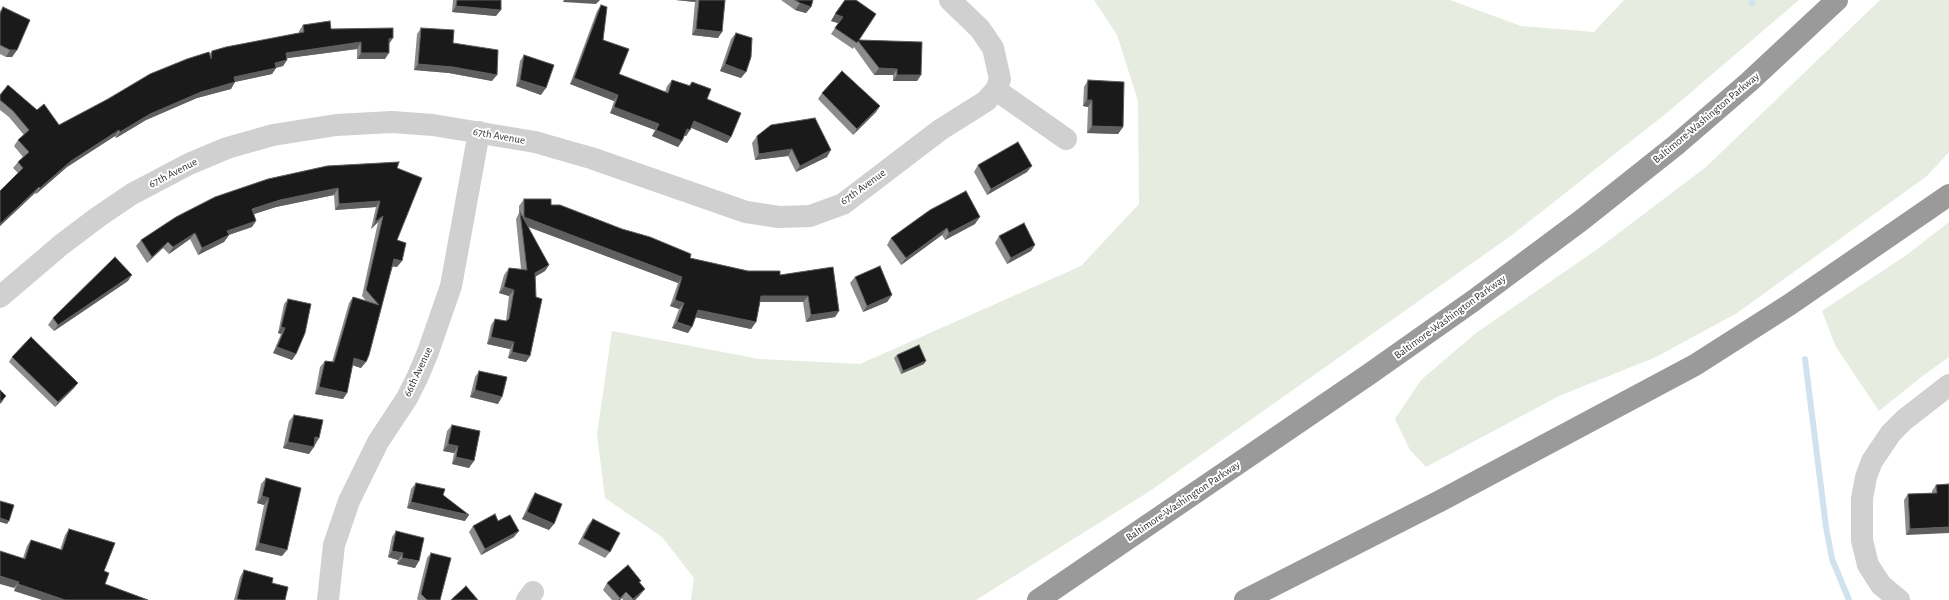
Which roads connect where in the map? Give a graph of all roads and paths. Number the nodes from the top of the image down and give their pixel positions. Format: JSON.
{"nodes":[{"id":1,"x":950,"y":0,"type":"edge"},
{"id":2,"x":1836,"y":0,"type":"edge"},
{"id":3,"x":996,"y":90,"type":"junction"},
{"id":4,"x":479,"y":132,"type":"junction"},
{"id":5,"x":1066,"y":139,"type":"dead end"},
{"id":6,"x":1949,"y":195,"type":"edge"},
{"id":7,"x":0,"y":297,"type":"edge"},
{"id":8,"x":1949,"y":385,"type":"edge"},
{"id":9,"x":328,"y":600,"type":"edge"},
{"id":10,"x":1038,"y":600,"type":"edge"},
{"id":11,"x":1245,"y":600,"type":"edge"},
{"id":12,"x":1899,"y":600,"type":"edge"}],
"edges":[{"from":1,"to":3,"type":"street"},
{"from":2,"to":10,"type":"highway","name":"Baltimore-Washington Parkway"},
{"from":3,"to":4,"type":"street","name":"67th Avenue"},
{"from":3,"to":5,"type":"street"},
{"from":4,"to":7,"type":"street","name":"67th Avenue"},
{"from":4,"to":9,"type":"street","name":"66th Avenue"},
{"from":6,"to":11,"type":"highway"},
{"from":8,"to":12,"type":"street"}]}
